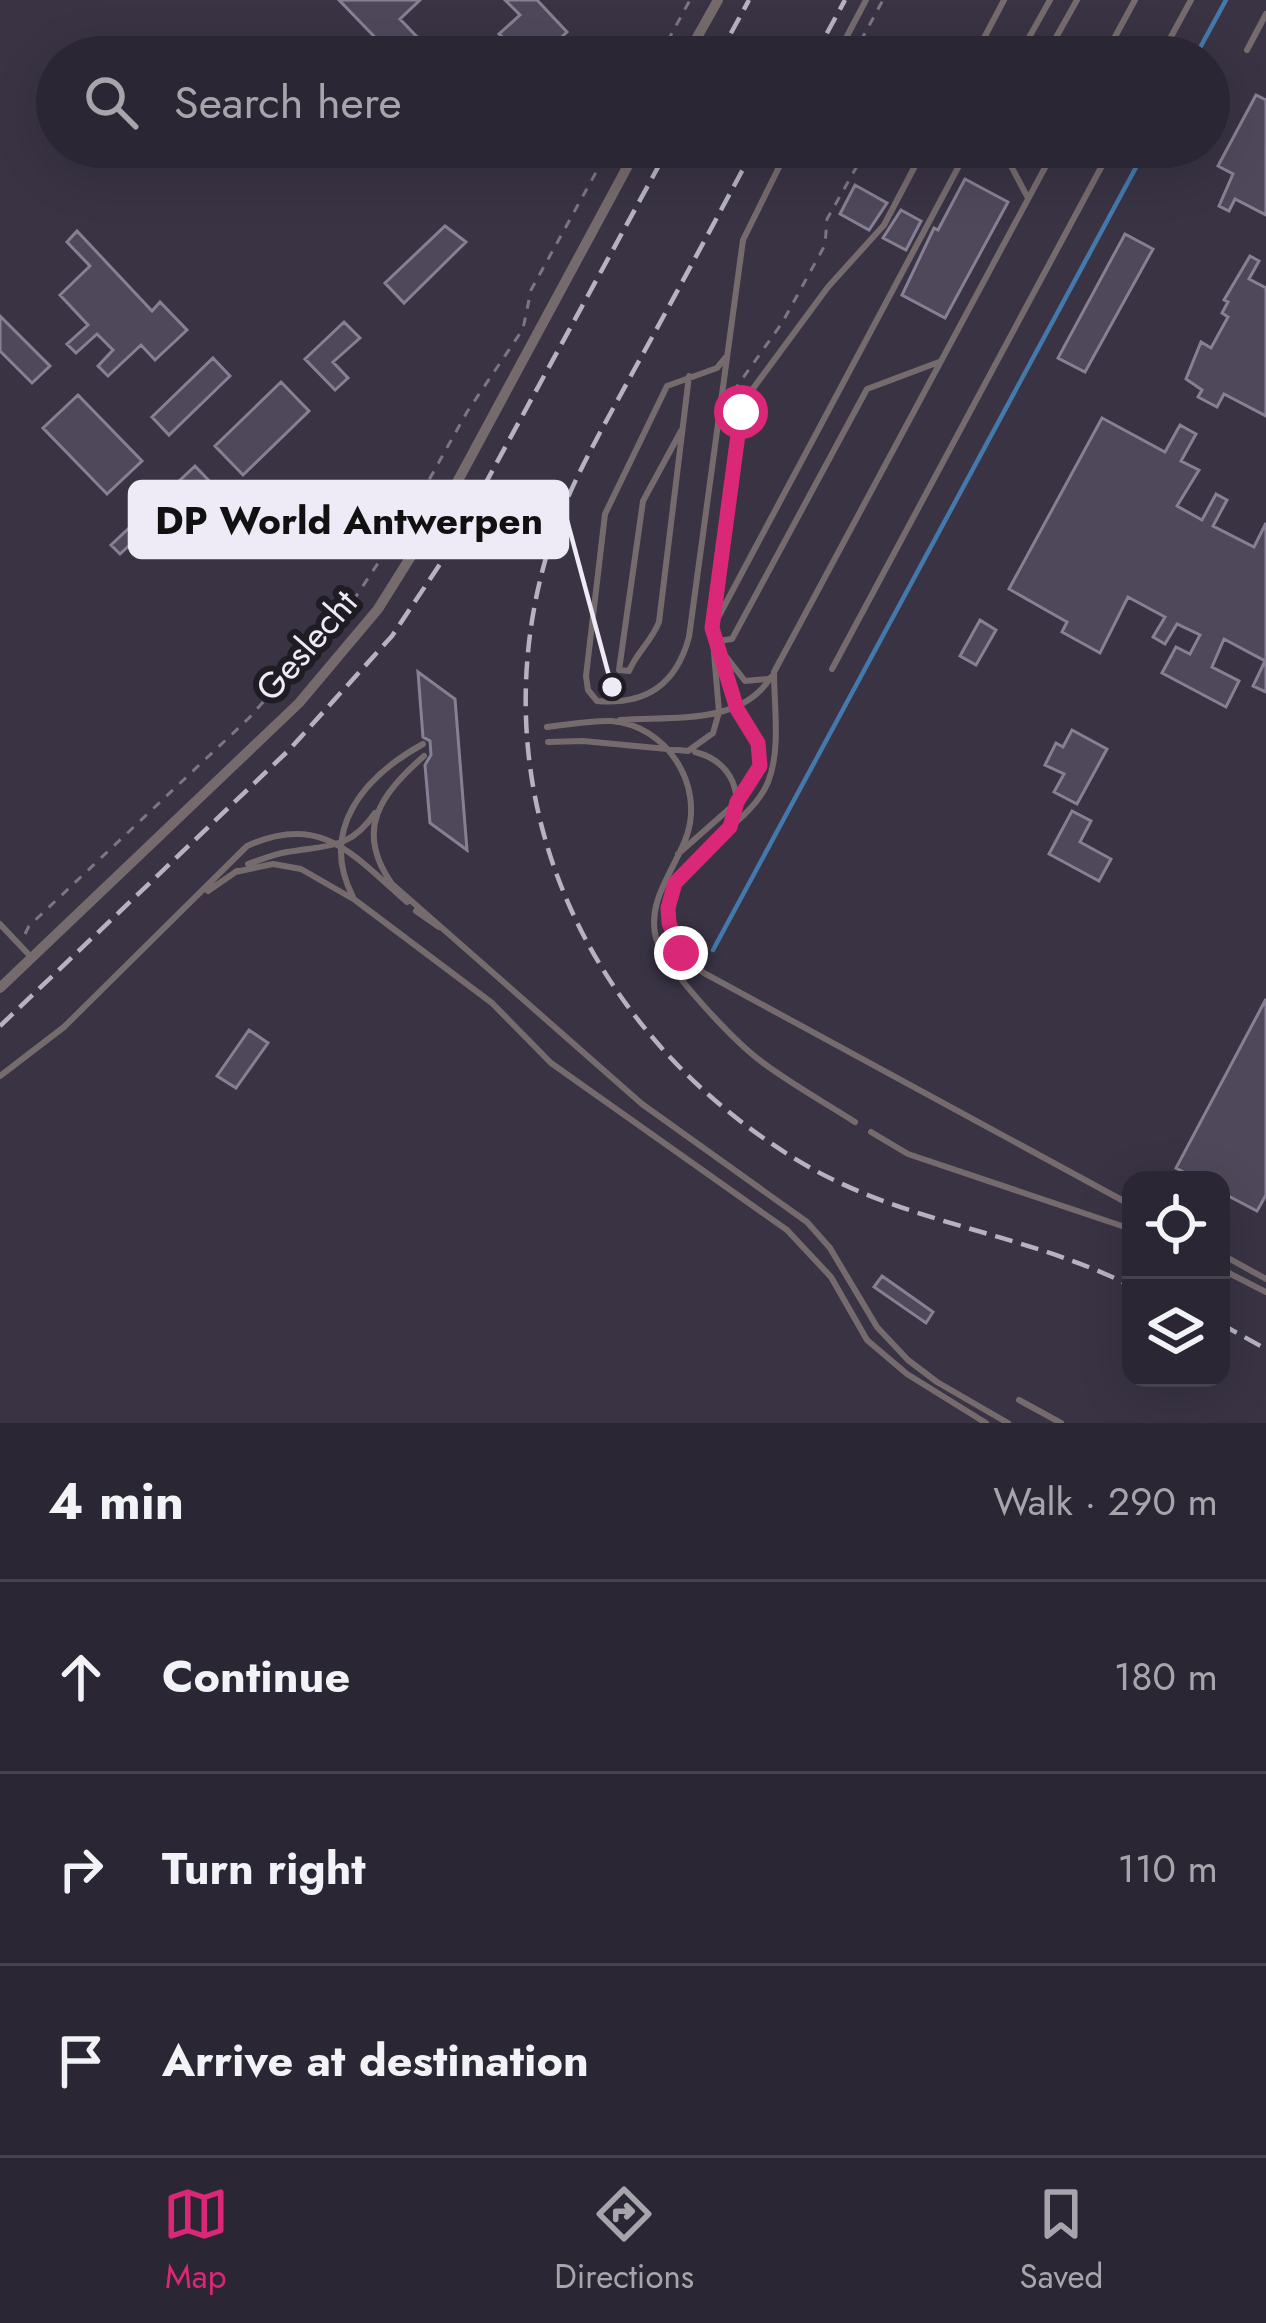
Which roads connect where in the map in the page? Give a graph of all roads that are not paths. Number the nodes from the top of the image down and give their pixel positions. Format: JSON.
{"nodes":[{"id":1,"x":718,"y":0,"type":"edge"},
{"id":2,"x":866,"y":0,"type":"edge"},
{"id":3,"x":1004,"y":0,"type":"edge"},
{"id":4,"x":1050,"y":0,"type":"edge"},
{"id":5,"x":1077,"y":0,"type":"edge"},
{"id":6,"x":1135,"y":0,"type":"edge"},
{"id":7,"x":1191,"y":0,"type":"edge"},
{"id":8,"x":1266,"y":14,"type":"edge"},
{"id":9,"x":698,"y":36,"type":"edge"},
{"id":10,"x":847,"y":36,"type":"edge"},
{"id":11,"x":985,"y":36,"type":"edge"},
{"id":12,"x":1030,"y":36,"type":"edge"},
{"id":13,"x":1057,"y":36,"type":"edge"},
{"id":14,"x":1115,"y":36,"type":"edge"},
{"id":15,"x":1171,"y":36,"type":"edge"},
{"id":16,"x":1246,"y":50,"type":"dead end"},
{"id":17,"x":627,"y":168,"type":"edge"},
{"id":18,"x":779,"y":168,"type":"edge"},
{"id":19,"x":915,"y":168,"type":"edge"},
{"id":20,"x":958,"y":168,"type":"edge"},
{"id":21,"x":1012,"y":168,"type":"edge"},
{"id":22,"x":1044,"y":168,"type":"edge"},
{"id":23,"x":1101,"y":168,"type":"edge"},
{"id":24,"x":1028,"y":198,"type":"junction"},
{"id":25,"x":726,"y":357,"type":"junction"},
{"id":26,"x":939,"y":362,"type":"junction"},
{"id":27,"x":689,"y":376,"type":"junction"},
{"id":28,"x":681,"y":431,"type":"junction"},
{"id":29,"x":712,"y":628,"type":"junction"},
{"id":30,"x":716,"y":638,"type":"junction"},
{"id":31,"x":721,"y":650,"type":"junction"},
{"id":32,"x":832,"y":668,"type":"dead end"},
{"id":33,"x":774,"y":672,"type":"junction"},
{"id":34,"x":737,"y":709,"type":"junction"},
{"id":35,"x":719,"y":712,"type":"junction"},
{"id":36,"x":610,"y":721,"type":"junction"},
{"id":37,"x":547,"y":727,"type":"dead end"},
{"id":38,"x":548,"y":742,"type":"dead end"},
{"id":39,"x":423,"y":744,"type":"dead end"},
{"id":40,"x":670,"y":751,"type":"junction"},
{"id":41,"x":688,"y":751,"type":"junction"},
{"id":42,"x":424,"y":756,"type":"dead end"},
{"id":43,"x":384,"y":799,"type":"junction"},
{"id":44,"x":737,"y":802,"type":"junction"},
{"id":45,"x":730,"y":827,"type":"junction"},
{"id":46,"x":340,"y":843,"type":"junction"},
{"id":47,"x":678,"y":854,"type":"junction"},
{"id":48,"x":235,"y":872,"type":"junction"},
{"id":49,"x":196,"y":900,"type":"junction"},
{"id":50,"x":355,"y":900,"type":"junction"},
{"id":51,"x":0,"y":924,"type":"edge"},
{"id":52,"x":441,"y":928,"type":"junction"},
{"id":53,"x":32,"y":958,"type":"junction"},
{"id":54,"x":0,"y":988,"type":"edge"},
{"id":55,"x":0,"y":1076,"type":"edge"},
{"id":56,"x":855,"y":1122,"type":"dead end"},
{"id":57,"x":871,"y":1132,"type":"dead end"},
{"id":58,"x":1122,"y":1200,"type":"edge"},
{"id":59,"x":1122,"y":1226,"type":"edge"},
{"id":60,"x":1230,"y":1259,"type":"edge"},
{"id":61,"x":1230,"y":1273,"type":"edge"},
{"id":62,"x":1266,"y":1279,"type":"edge"},
{"id":63,"x":1266,"y":1292,"type":"edge"},
{"id":64,"x":1019,"y":1400,"type":"dead end"},
{"id":65,"x":986,"y":1423,"type":"edge"},
{"id":66,"x":1008,"y":1423,"type":"edge"},
{"id":67,"x":1061,"y":1423,"type":"edge"}],
"edges":[{"from":1,"to":9,"type":"street"},
{"from":2,"to":10,"type":"lane"},
{"from":3,"to":11,"type":"lane"},
{"from":4,"to":12,"type":"lane"},
{"from":5,"to":13,"type":"lane"},
{"from":6,"to":14,"type":"lane"},
{"from":7,"to":15,"type":"lane"},
{"from":8,"to":16,"type":"lane"},
{"from":17,"to":53,"type":"street","name":"Geslecht"},
{"from":18,"to":25,"type":"lane"},
{"from":19,"to":29,"type":"lane"},
{"from":20,"to":29,"type":"lane"},
{"from":21,"to":24,"type":"lane"},
{"from":22,"to":24,"type":"lane"},
{"from":23,"to":32,"type":"lane"},
{"from":24,"to":26,"type":"lane"},
{"from":25,"to":27,"type":"lane"},
{"from":25,"to":27,"type":"lane"},
{"from":26,"to":30,"type":"lane"},
{"from":26,"to":33,"type":"lane"},
{"from":27,"to":28,"type":"lane"},
{"from":28,"to":28,"type":"lane"},
{"from":29,"to":30,"type":"lane"},
{"from":29,"to":35,"type":"lane"},
{"from":30,"to":31,"type":"lane"},
{"from":31,"to":33,"type":"lane"},
{"from":31,"to":34,"type":"lane"},
{"from":33,"to":34,"type":"lane"},
{"from":33,"to":45,"type":"lane"},
{"from":34,"to":35,"type":"lane"},
{"from":34,"to":44,"type":"lane"},
{"from":35,"to":36,"type":"lane"},
{"from":35,"to":41,"type":"lane"},
{"from":36,"to":37,"type":"lane"},
{"from":36,"to":40,"type":"lane"},
{"from":38,"to":40,"type":"lane"},
{"from":39,"to":46,"type":"lane"},
{"from":40,"to":41,"type":"lane"},
{"from":40,"to":47,"type":"lane"},
{"from":41,"to":44,"type":"lane"},
{"from":42,"to":43,"type":"lane"},
{"from":43,"to":46,"type":"lane"},
{"from":43,"to":52,"type":"lane"},
{"from":44,"to":45,"type":"lane"},
{"from":44,"to":47,"type":"lane"},
{"from":45,"to":58,"type":"lane"},
{"from":46,"to":48,"type":"lane"},
{"from":46,"to":49,"type":"lane"},
{"from":46,"to":50,"type":"lane"},
{"from":46,"to":52,"type":"lane"},
{"from":47,"to":56,"type":"lane"},
{"from":48,"to":49,"type":"lane"},
{"from":48,"to":50,"type":"lane"},
{"from":49,"to":55,"type":"lane"},
{"from":50,"to":65,"type":"lane"},
{"from":51,"to":53,"type":"lane"},
{"from":52,"to":66,"type":"lane"},
{"from":53,"to":54,"type":"street","name":"Geslecht"},
{"from":57,"to":59,"type":"lane"},
{"from":60,"to":62,"type":"lane"},
{"from":61,"to":63,"type":"lane"},
{"from":64,"to":67,"type":"lane"}]}
